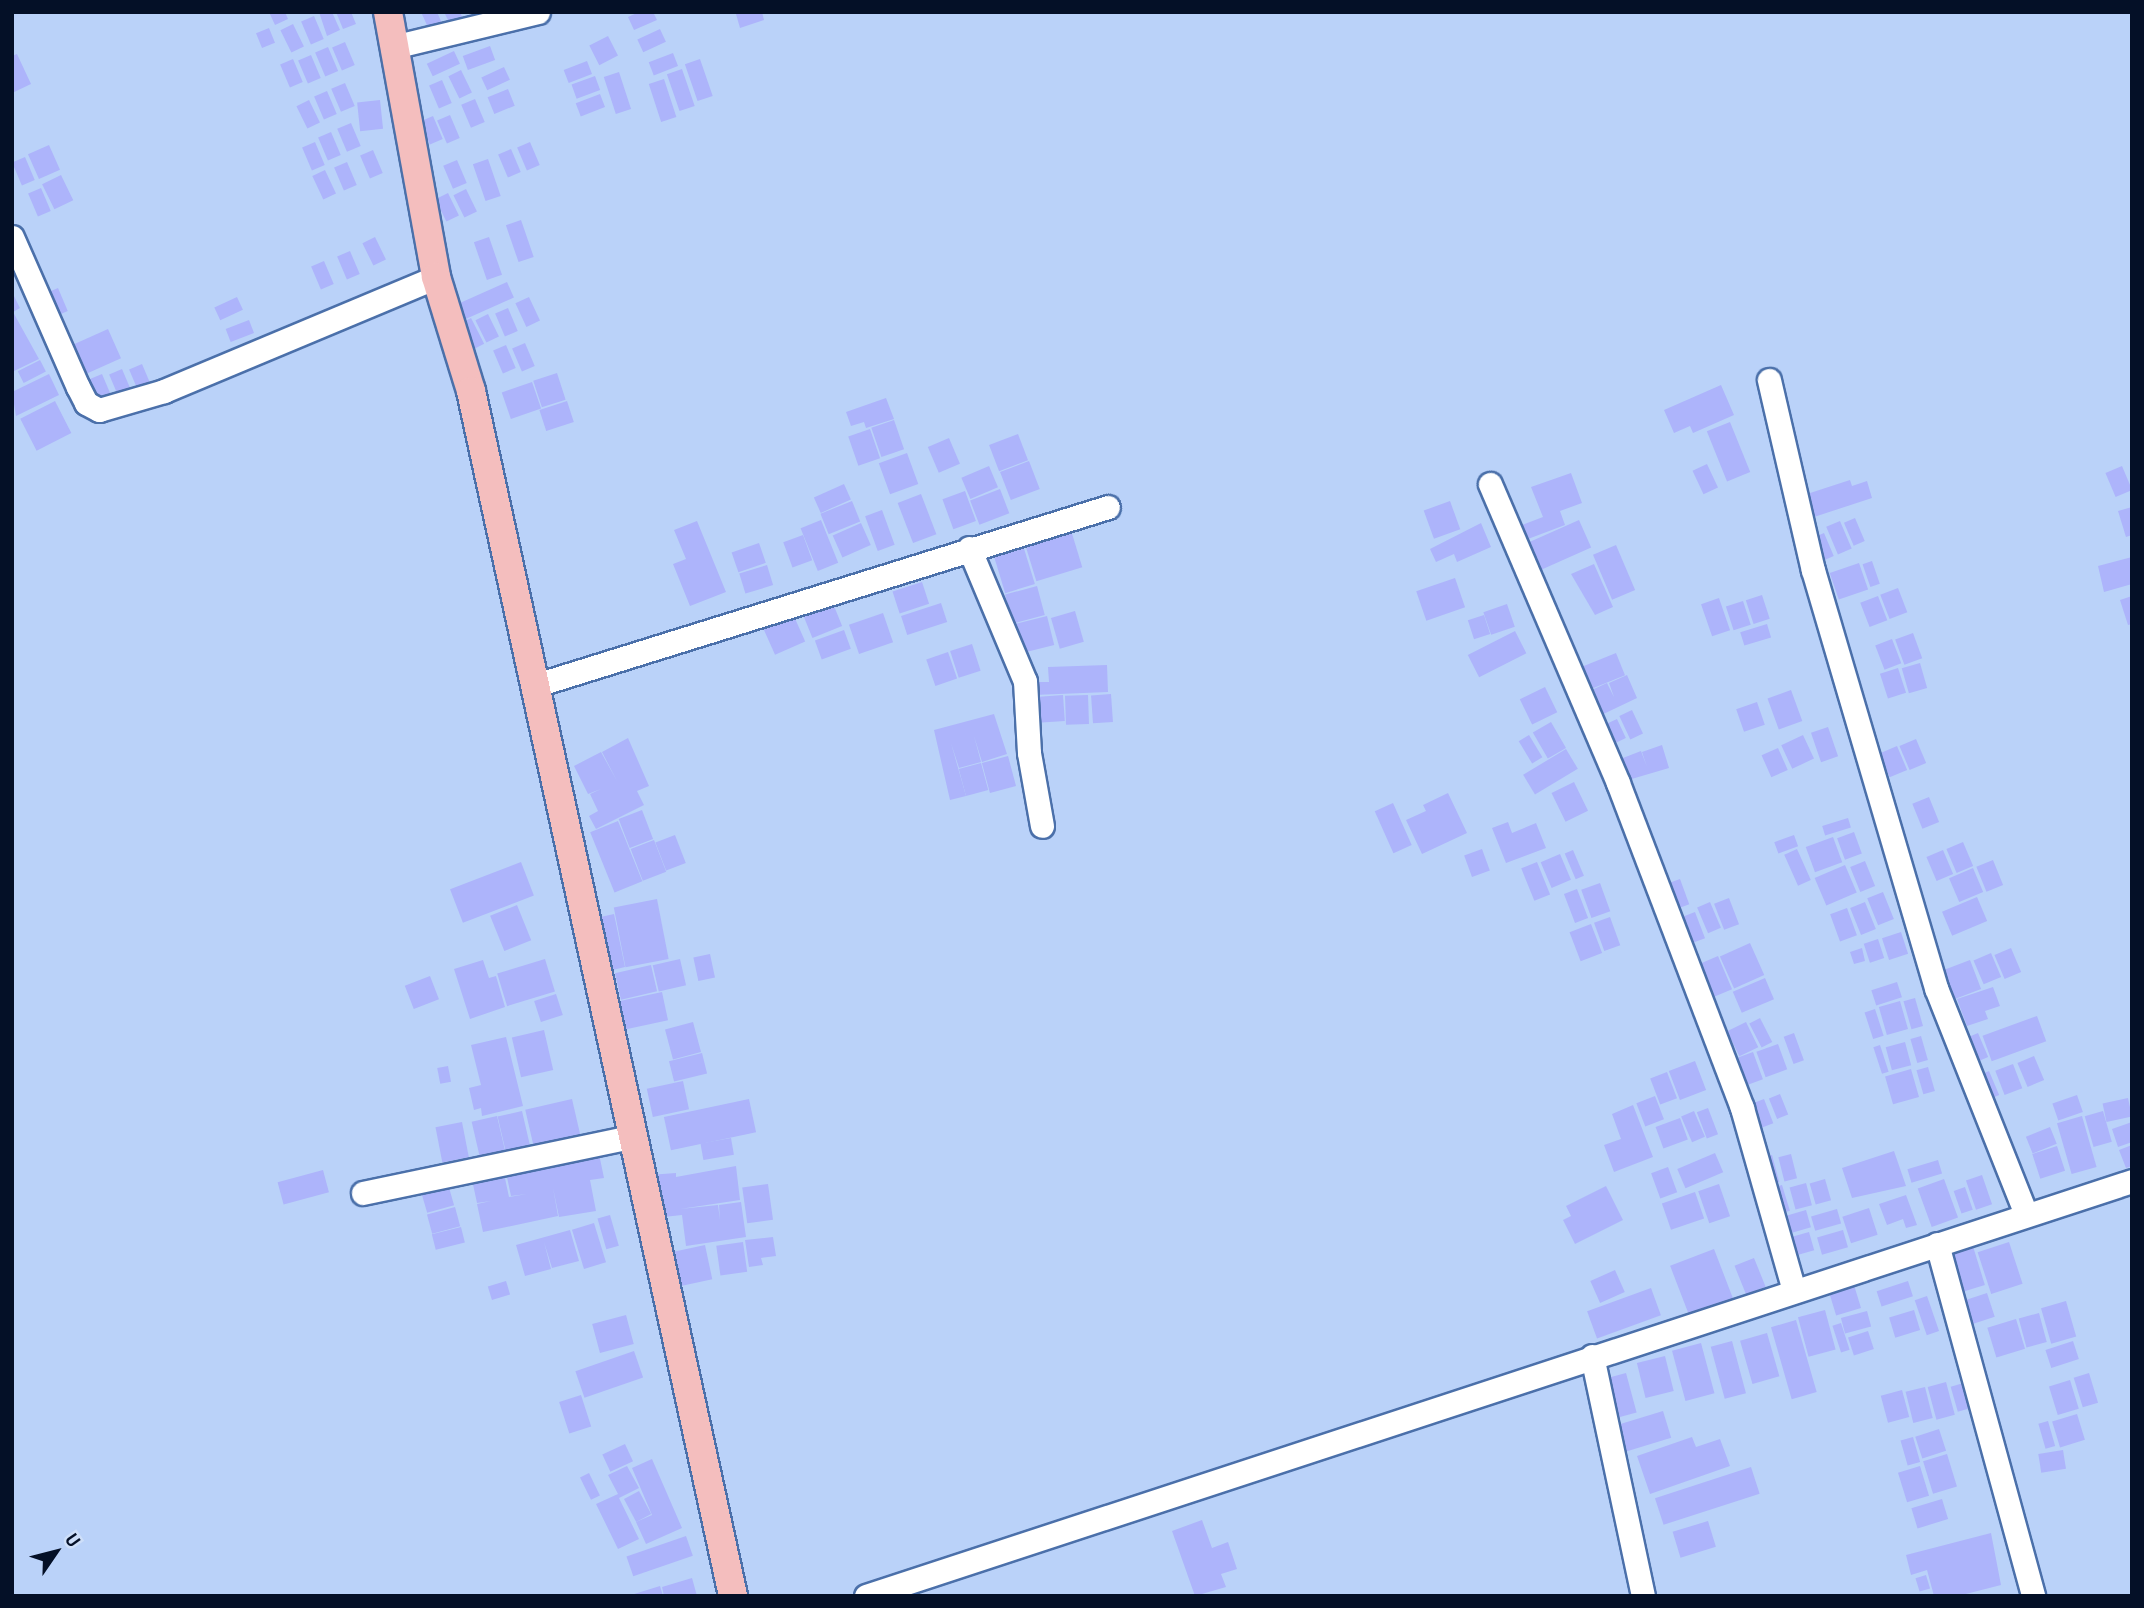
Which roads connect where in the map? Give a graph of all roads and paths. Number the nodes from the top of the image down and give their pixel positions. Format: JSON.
{"nodes":[{"id":1,"x":388,"y":12,"type":"edge"},
{"id":2,"x":538,"y":12,"type":"edge"},
{"id":3,"x":397,"y":46,"type":"junction"},
{"id":4,"x":12,"y":237,"type":"edge"},
{"id":5,"x":436,"y":277,"type":"junction"},
{"id":6,"x":1769,"y":380,"type":"dead end"},
{"id":7,"x":1490,"y":484,"type":"dead end"},
{"id":8,"x":1108,"y":507,"type":"dead end"},
{"id":9,"x":970,"y":548,"type":"junction"},
{"id":10,"x":533,"y":686,"type":"junction"},
{"id":11,"x":1042,"y":826,"type":"dead end"},
{"id":12,"x":631,"y":1137,"type":"junction"},
{"id":13,"x":2132,"y":1181,"type":"edge"},
{"id":14,"x":363,"y":1193,"type":"dead end"},
{"id":15,"x":2026,"y":1214,"type":"junction"},
{"id":16,"x":1937,"y":1244,"type":"junction"},
{"id":17,"x":1794,"y":1291,"type":"junction"},
{"id":18,"x":1592,"y":1356,"type":"junction"},
{"id":19,"x":733,"y":1596,"type":"edge"},
{"id":20,"x":866,"y":1596,"type":"edge"},
{"id":21,"x":1643,"y":1596,"type":"edge"},
{"id":22,"x":2033,"y":1596,"type":"edge"}],
"edges":[{"from":1,"to":3,"type":"main road"},
{"from":2,"to":3,"type":"street"},
{"from":3,"to":5,"type":"main road"},
{"from":4,"to":5,"type":"street"},
{"from":5,"to":10,"type":"main road"},
{"from":6,"to":15,"type":"street"},
{"from":7,"to":17,"type":"street"},
{"from":8,"to":9,"type":"street"},
{"from":9,"to":10,"type":"street"},
{"from":9,"to":11,"type":"street"},
{"from":10,"to":12,"type":"main road"},
{"from":12,"to":14,"type":"street"},
{"from":12,"to":19,"type":"main road"},
{"from":13,"to":15,"type":"street"},
{"from":15,"to":16,"type":"street"},
{"from":16,"to":17,"type":"street"},
{"from":16,"to":22,"type":"street"},
{"from":17,"to":18,"type":"street"},
{"from":18,"to":20,"type":"street"},
{"from":18,"to":21,"type":"street"}]}
